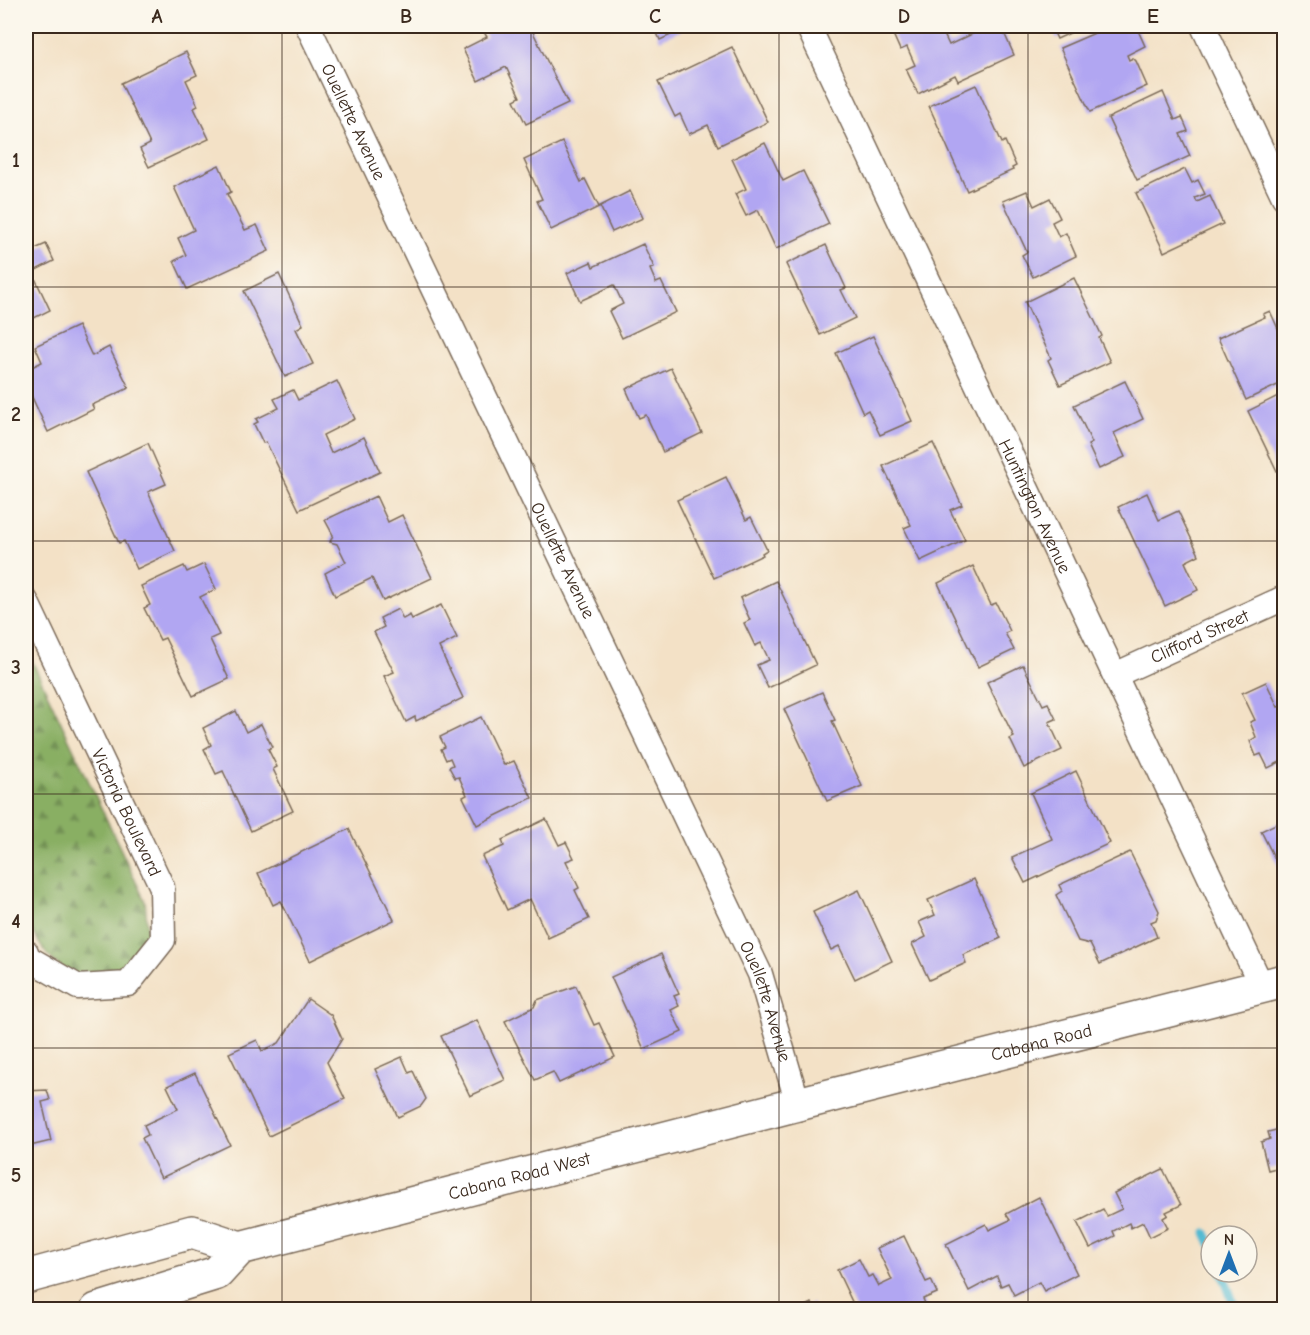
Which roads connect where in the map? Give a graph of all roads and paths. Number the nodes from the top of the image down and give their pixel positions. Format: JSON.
{"nodes":[{"id":1,"x":308,"y":26,"type":"edge"},
{"id":2,"x":808,"y":26,"type":"edge"},
{"id":3,"x":1203,"y":26,"type":"edge"},
{"id":4,"x":1284,"y":197,"type":"edge"},
{"id":5,"x":1284,"y":598,"type":"edge"},
{"id":6,"x":26,"y":601,"type":"edge"},
{"id":7,"x":1115,"y":675,"type":"junction"},
{"id":8,"x":26,"y":952,"type":"edge"},
{"id":9,"x":1273,"y":984,"type":"edge"},
{"id":10,"x":798,"y":1104,"type":"junction"},
{"id":11,"x":240,"y":1248,"type":"junction"},
{"id":12,"x":26,"y":1277,"type":"edge"},
{"id":13,"x":97,"y":1310,"type":"edge"}],
"edges":[{"from":1,"to":10,"type":"street","name":"Ouellette Avenue"},
{"from":2,"to":7,"type":"street","name":"Huntington Avenue"},
{"from":3,"to":4,"type":"street"},
{"from":5,"to":7,"type":"street","name":"Clifford Street"},
{"from":6,"to":8,"type":"street","name":"Victoria Boulevard"},
{"from":7,"to":9,"type":"street","name":"Huntington Avenue"},
{"from":9,"to":10,"type":"main road","name":"Cabana Road"},
{"from":10,"to":11,"type":"main road","name":"Cabana Road West"},
{"from":11,"to":12,"type":"main road"},
{"from":11,"to":13,"type":"main road"}]}
